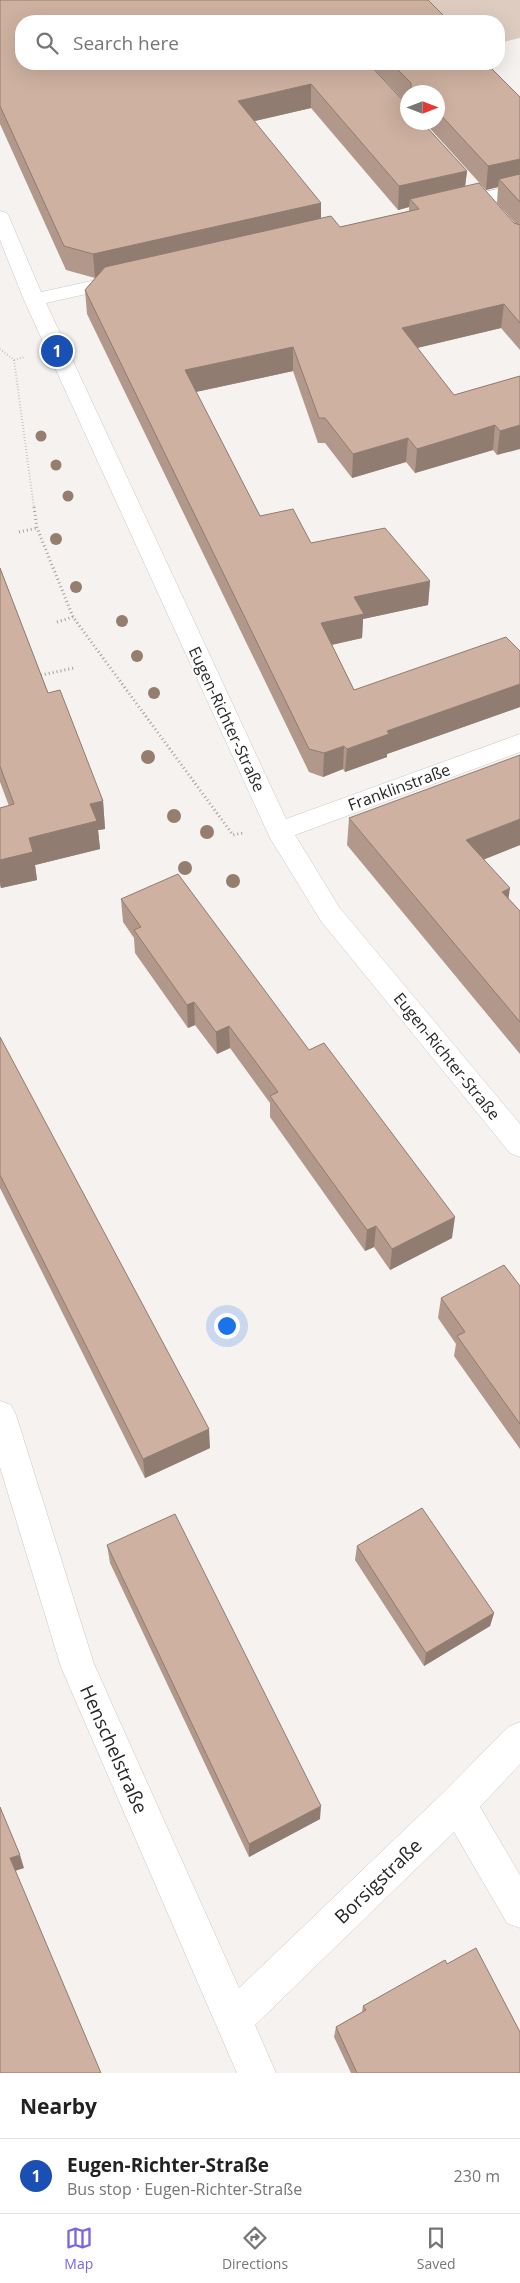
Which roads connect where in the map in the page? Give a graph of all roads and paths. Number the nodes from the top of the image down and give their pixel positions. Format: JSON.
{"nodes":[{"id":1,"x":520,"y":190,"type":"edge"},
{"id":2,"x":473,"y":192,"type":"junction"},
{"id":3,"x":440,"y":208,"type":"edge"},
{"id":4,"x":493,"y":213,"type":"edge"},
{"id":5,"x":0,"y":217,"type":"edge"},
{"id":6,"x":135,"y":277,"type":"edge"},
{"id":7,"x":34,"y":300,"type":"junction"},
{"id":8,"x":0,"y":349,"type":"edge"},
{"id":9,"x":30,"y":355,"type":"dead end"},
{"id":10,"x":14,"y":360,"type":"junction"},
{"id":11,"x":37,"y":528,"type":"junction"},
{"id":12,"x":19,"y":532,"type":"dead end"},
{"id":13,"x":73,"y":617,"type":"junction"},
{"id":14,"x":57,"y":622,"type":"dead end"},
{"id":15,"x":74,"y":668,"type":"dead end"},
{"id":16,"x":28,"y":678,"type":"edge"},
{"id":17,"x":520,"y":743,"type":"edge"},
{"id":18,"x":277,"y":828,"type":"junction"},
{"id":19,"x":520,"y":1145,"type":"edge"},
{"id":20,"x":0,"y":1415,"type":"edge"},
{"id":21,"x":520,"y":1739,"type":"edge"},
{"id":22,"x":458,"y":1804,"type":"junction"},
{"id":23,"x":520,"y":1910,"type":"edge"},
{"id":24,"x":234,"y":2019,"type":"junction"},
{"id":25,"x":257,"y":2073,"type":"edge"}],
"edges":[{"from":1,"to":2,"type":"street"},
{"from":2,"to":3,"type":"street"},
{"from":2,"to":4,"type":"street"},
{"from":5,"to":7,"type":"street","name":"Eugen-Richter-Straße"},
{"from":6,"to":7,"type":"street"},
{"from":7,"to":18,"type":"street","name":"Eugen-Richter-Straße"},
{"from":8,"to":10,"type":"path"},
{"from":9,"to":10,"type":"path"},
{"from":10,"to":11,"type":"path"},
{"from":11,"to":12,"type":"path"},
{"from":11,"to":13,"type":"path"},
{"from":13,"to":14,"type":"path"},
{"from":13,"to":18,"type":"path"},
{"from":15,"to":16,"type":"path"},
{"from":17,"to":18,"type":"street","name":"Franklinstraße"},
{"from":18,"to":19,"type":"street","name":"Eugen-Richter-Straße"},
{"from":20,"to":24,"type":"street","name":"Henschelstraße"},
{"from":21,"to":22,"type":"street","name":"Borsigstraße"},
{"from":22,"to":23,"type":"street"},
{"from":22,"to":24,"type":"street","name":"Borsigstraße"},
{"from":24,"to":25,"type":"street","name":"Henschelstraße"}]}
